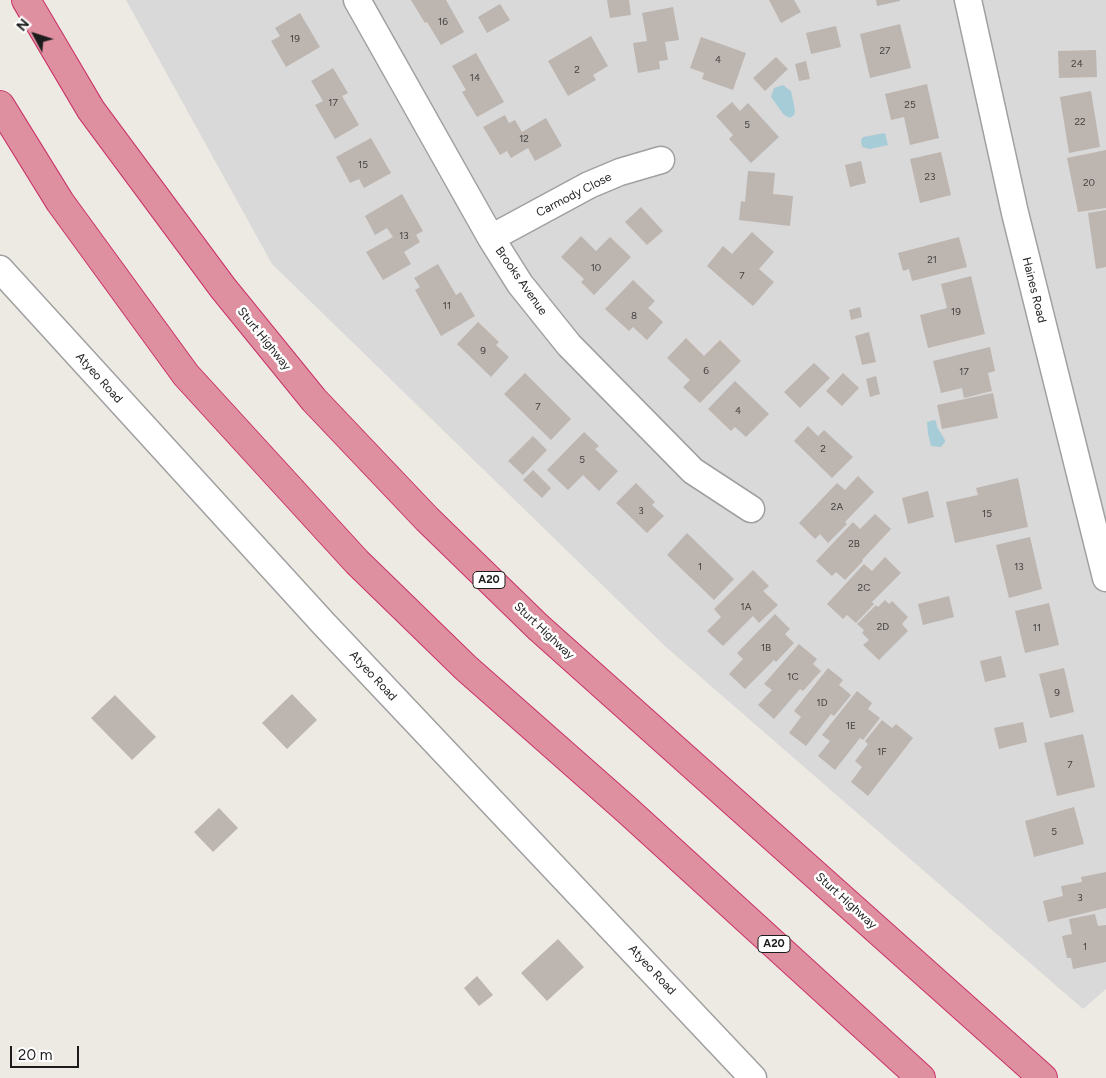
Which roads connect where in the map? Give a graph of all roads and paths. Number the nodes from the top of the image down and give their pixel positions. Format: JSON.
{"nodes":[{"id":1,"x":26,"y":0,"type":"edge"},
{"id":2,"x":356,"y":0,"type":"edge"},
{"id":3,"x":968,"y":0,"type":"edge"},
{"id":4,"x":0,"y":105,"type":"edge"},
{"id":5,"x":661,"y":160,"type":"dead end"},
{"id":6,"x":491,"y":238,"type":"junction"},
{"id":7,"x":0,"y":269,"type":"edge"},
{"id":8,"x":751,"y":509,"type":"dead end"},
{"id":9,"x":1106,"y":578,"type":"edge"},
{"id":10,"x":753,"y":1078,"type":"edge"},
{"id":11,"x":921,"y":1078,"type":"edge"},
{"id":12,"x":1043,"y":1078,"type":"edge"}],
"edges":[{"from":1,"to":12,"type":"highway","name":"Sturt Highway","number":"A20"},
{"from":2,"to":6,"type":"street","name":"Brooks Avenue"},
{"from":3,"to":9,"type":"street","name":"Haines Road"},
{"from":4,"to":11,"type":"highway","number":"A20"},
{"from":5,"to":6,"type":"street","name":"Carmody Close"},
{"from":6,"to":8,"type":"street","name":"Brooks Avenue"},
{"from":7,"to":10,"type":"street","name":"Atyeo Road"}]}
